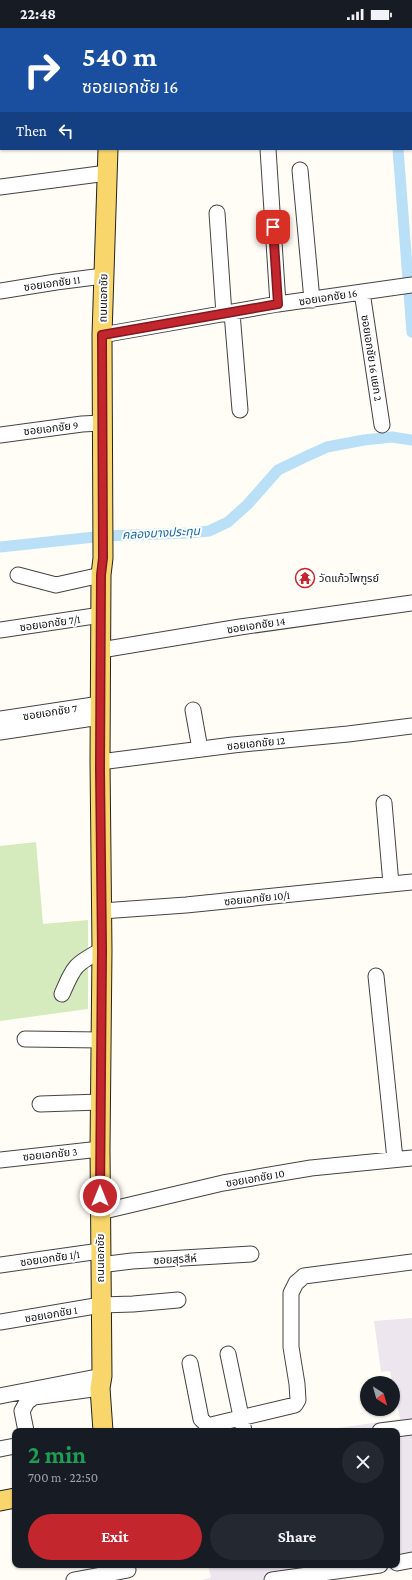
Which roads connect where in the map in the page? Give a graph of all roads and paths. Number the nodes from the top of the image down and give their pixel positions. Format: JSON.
{"nodes":[{"id":1,"x":108,"y":150,"type":"edge"},
{"id":2,"x":268,"y":150,"type":"edge"},
{"id":3,"x":300,"y":170,"type":"dead end"},
{"id":4,"x":107,"y":173,"type":"junction"},
{"id":5,"x":0,"y":187,"type":"edge"},
{"id":6,"x":217,"y":213,"type":"dead end"},
{"id":7,"x":103,"y":276,"type":"junction"},
{"id":8,"x":412,"y":285,"type":"edge"},
{"id":9,"x":0,"y":291,"type":"edge"},
{"id":10,"x":362,"y":292,"type":"junction"},
{"id":11,"x":312,"y":300,"type":"junction"},
{"id":12,"x":278,"y":304,"type":"junction"},
{"id":13,"x":228,"y":313,"type":"junction"},
{"id":14,"x":102,"y":335,"type":"junction"},
{"id":15,"x":240,"y":410,"type":"dead end"},
{"id":16,"x":101,"y":423,"type":"junction"},
{"id":17,"x":382,"y":425,"type":"dead end"},
{"id":18,"x":0,"y":435,"type":"edge"},
{"id":19,"x":102,"y":566,"type":"junction"},
{"id":20,"x":18,"y":575,"type":"dead end"},
{"id":21,"x":412,"y":602,"type":"edge"},
{"id":22,"x":101,"y":615,"type":"junction"},
{"id":23,"x":0,"y":630,"type":"edge"},
{"id":24,"x":101,"y":650,"type":"junction"},
{"id":25,"x":193,"y":710,"type":"dead end"},
{"id":26,"x":100,"y":711,"type":"junction"},
{"id":27,"x":0,"y":719,"type":"edge"},
{"id":28,"x":412,"y":726,"type":"edge"},
{"id":29,"x":0,"y":732,"type":"edge"},
{"id":30,"x":200,"y":749,"type":"junction"},
{"id":31,"x":100,"y":762,"type":"junction"},
{"id":32,"x":384,"y":803,"type":"dead end"},
{"id":33,"x":412,"y":882,"type":"edge"},
{"id":34,"x":391,"y":884,"type":"junction"},
{"id":35,"x":102,"y":911,"type":"junction"},
{"id":36,"x":102,"y":950,"type":"junction"},
{"id":37,"x":376,"y":976,"type":"dead end"},
{"id":38,"x":62,"y":994,"type":"dead end"},
{"id":39,"x":25,"y":1039,"type":"dead end"},
{"id":40,"x":101,"y":1040,"type":"junction"},
{"id":41,"x":100,"y":1102,"type":"junction"},
{"id":42,"x":40,"y":1104,"type":"dead end"},
{"id":43,"x":100,"y":1149,"type":"junction"},
{"id":44,"x":412,"y":1158,"type":"edge"},
{"id":45,"x":395,"y":1159,"type":"junction"},
{"id":46,"x":0,"y":1160,"type":"edge"},
{"id":47,"x":100,"y":1212,"type":"junction"},
{"id":48,"x":251,"y":1254,"type":"dead end"},
{"id":49,"x":100,"y":1258,"type":"junction"},
{"id":50,"x":412,"y":1262,"type":"edge"},
{"id":51,"x":0,"y":1266,"type":"edge"},
{"id":52,"x":178,"y":1300,"type":"dead end"},
{"id":53,"x":101,"y":1305,"type":"junction"},
{"id":54,"x":0,"y":1322,"type":"edge"},
{"id":55,"x":228,"y":1354,"type":"dead end"},
{"id":56,"x":190,"y":1363,"type":"dead end"},
{"id":57,"x":101,"y":1382,"type":"junction"},
{"id":58,"x":0,"y":1396,"type":"edge"},
{"id":59,"x":243,"y":1425,"type":"edge"},
{"id":60,"x":412,"y":1427,"type":"edge"},
{"id":61,"x":25,"y":1428,"type":"edge"},
{"id":62,"x":99,"y":1428,"type":"edge"},
{"id":63,"x":400,"y":1428,"type":"edge"},
{"id":64,"x":12,"y":1447,"type":"edge"},
{"id":65,"x":0,"y":1449,"type":"edge"},
{"id":66,"x":12,"y":1499,"type":"edge"},
{"id":67,"x":0,"y":1501,"type":"edge"},
{"id":68,"x":412,"y":1560,"type":"edge"},
{"id":69,"x":400,"y":1562,"type":"edge"},
{"id":70,"x":358,"y":1568,"type":"edge"},
{"id":71,"x":128,"y":1572,"type":"edge"},
{"id":72,"x":74,"y":1580,"type":"edge"},
{"id":73,"x":272,"y":1580,"type":"edge"}],
"edges":[{"from":1,"to":4,"type":"main road","name":"ถนนเอกชัย"},
{"from":2,"to":12,"type":"street"},
{"from":3,"to":11,"type":"street"},
{"from":4,"to":5,"type":"street"},
{"from":4,"to":7,"type":"main road","name":"ถนนเอกชัย"},
{"from":6,"to":13,"type":"street"},
{"from":7,"to":9,"type":"street","name":"ซอยเอกชัย 11"},
{"from":7,"to":14,"type":"main road","name":"ถนนเอกชัย"},
{"from":8,"to":10,"type":"street","name":"ซอยเอกชัย 16"},
{"from":10,"to":11,"type":"street","name":"ซอยเอกชัย 16"},
{"from":10,"to":17,"type":"street","name":"ซอยเอกชัย 16 แยก 2"},
{"from":11,"to":12,"type":"street","name":"ซอยเอกชัย 16"},
{"from":12,"to":13,"type":"street","name":"ซอยเอกชัย 16"},
{"from":13,"to":14,"type":"street","name":"ซอยเอกชัย 16"},
{"from":13,"to":15,"type":"street"},
{"from":14,"to":16,"type":"main road","name":"ถนนเอกชัย"},
{"from":16,"to":18,"type":"street","name":"ซอยเอกชัย 9"},
{"from":16,"to":19,"type":"main road","name":"ถนนเอกชัย"},
{"from":19,"to":20,"type":"street"},
{"from":19,"to":22,"type":"main road","name":"ถนนเอกชัย"},
{"from":21,"to":24,"type":"street","name":"ซอยเอกชัย 14"},
{"from":22,"to":23,"type":"street","name":"ซอยเอกชัย 7/1"},
{"from":22,"to":24,"type":"main road","name":"ถนนเอกชัย"},
{"from":24,"to":26,"type":"main road","name":"ถนนเอกชัย"},
{"from":25,"to":30,"type":"street"},
{"from":26,"to":27,"type":"street","name":"ซอยเอกชัย 7"},
{"from":26,"to":29,"type":"street"},
{"from":26,"to":31,"type":"main road","name":"ถนนเอกชัย"},
{"from":28,"to":30,"type":"street","name":"ซอยเอกชัย 12"},
{"from":30,"to":31,"type":"street","name":"ซอยเอกชัย 12"},
{"from":31,"to":35,"type":"main road","name":"ถนนเอกชัย"},
{"from":32,"to":34,"type":"street"},
{"from":33,"to":34,"type":"street","name":"ซอยเอกชัย 10/1"},
{"from":34,"to":35,"type":"street","name":"ซอยเอกชัย 10/1"},
{"from":35,"to":36,"type":"main road","name":"ถนนเอกชัย"},
{"from":36,"to":38,"type":"street"},
{"from":36,"to":40,"type":"main road","name":"ถนนเอกชัย"},
{"from":37,"to":45,"type":"street"},
{"from":39,"to":40,"type":"street"},
{"from":40,"to":41,"type":"main road","name":"ถนนเอกชัย"},
{"from":41,"to":42,"type":"street"},
{"from":41,"to":43,"type":"main road","name":"ถนนเอกชัย"},
{"from":43,"to":46,"type":"street","name":"ซอยเอกชัย 3"},
{"from":43,"to":47,"type":"main road","name":"ถนนเอกชัย"},
{"from":44,"to":45,"type":"street","name":"ซอยเอกชัย 10"},
{"from":45,"to":47,"type":"street","name":"ซอยเอกชัย 10"},
{"from":47,"to":49,"type":"main road","name":"ถนนเอกชัย"},
{"from":48,"to":49,"type":"street","name":"ซอยสุรสีห์"},
{"from":49,"to":51,"type":"street","name":"ซอยเอกชัย 1/1"},
{"from":49,"to":53,"type":"main road","name":"ถนนเอกชัย"},
{"from":50,"to":59,"type":"street"},
{"from":52,"to":53,"type":"street","name":"ซอยเอกชัย 1"},
{"from":53,"to":54,"type":"street","name":"ซอยเอกชัย 1"},
{"from":53,"to":57,"type":"main road","name":"ถนนเอกชัย"},
{"from":55,"to":59,"type":"street"},
{"from":56,"to":59,"type":"street"},
{"from":57,"to":58,"type":"street"},
{"from":57,"to":61,"type":"street"},
{"from":57,"to":62,"type":"main road","name":"ถนนเอกชัย"},
{"from":60,"to":63,"type":"street"},
{"from":64,"to":65,"type":"street"},
{"from":66,"to":67,"type":"main road"},
{"from":68,"to":69,"type":"street"},
{"from":70,"to":73,"type":"street"},
{"from":71,"to":72,"type":"street"}]}
